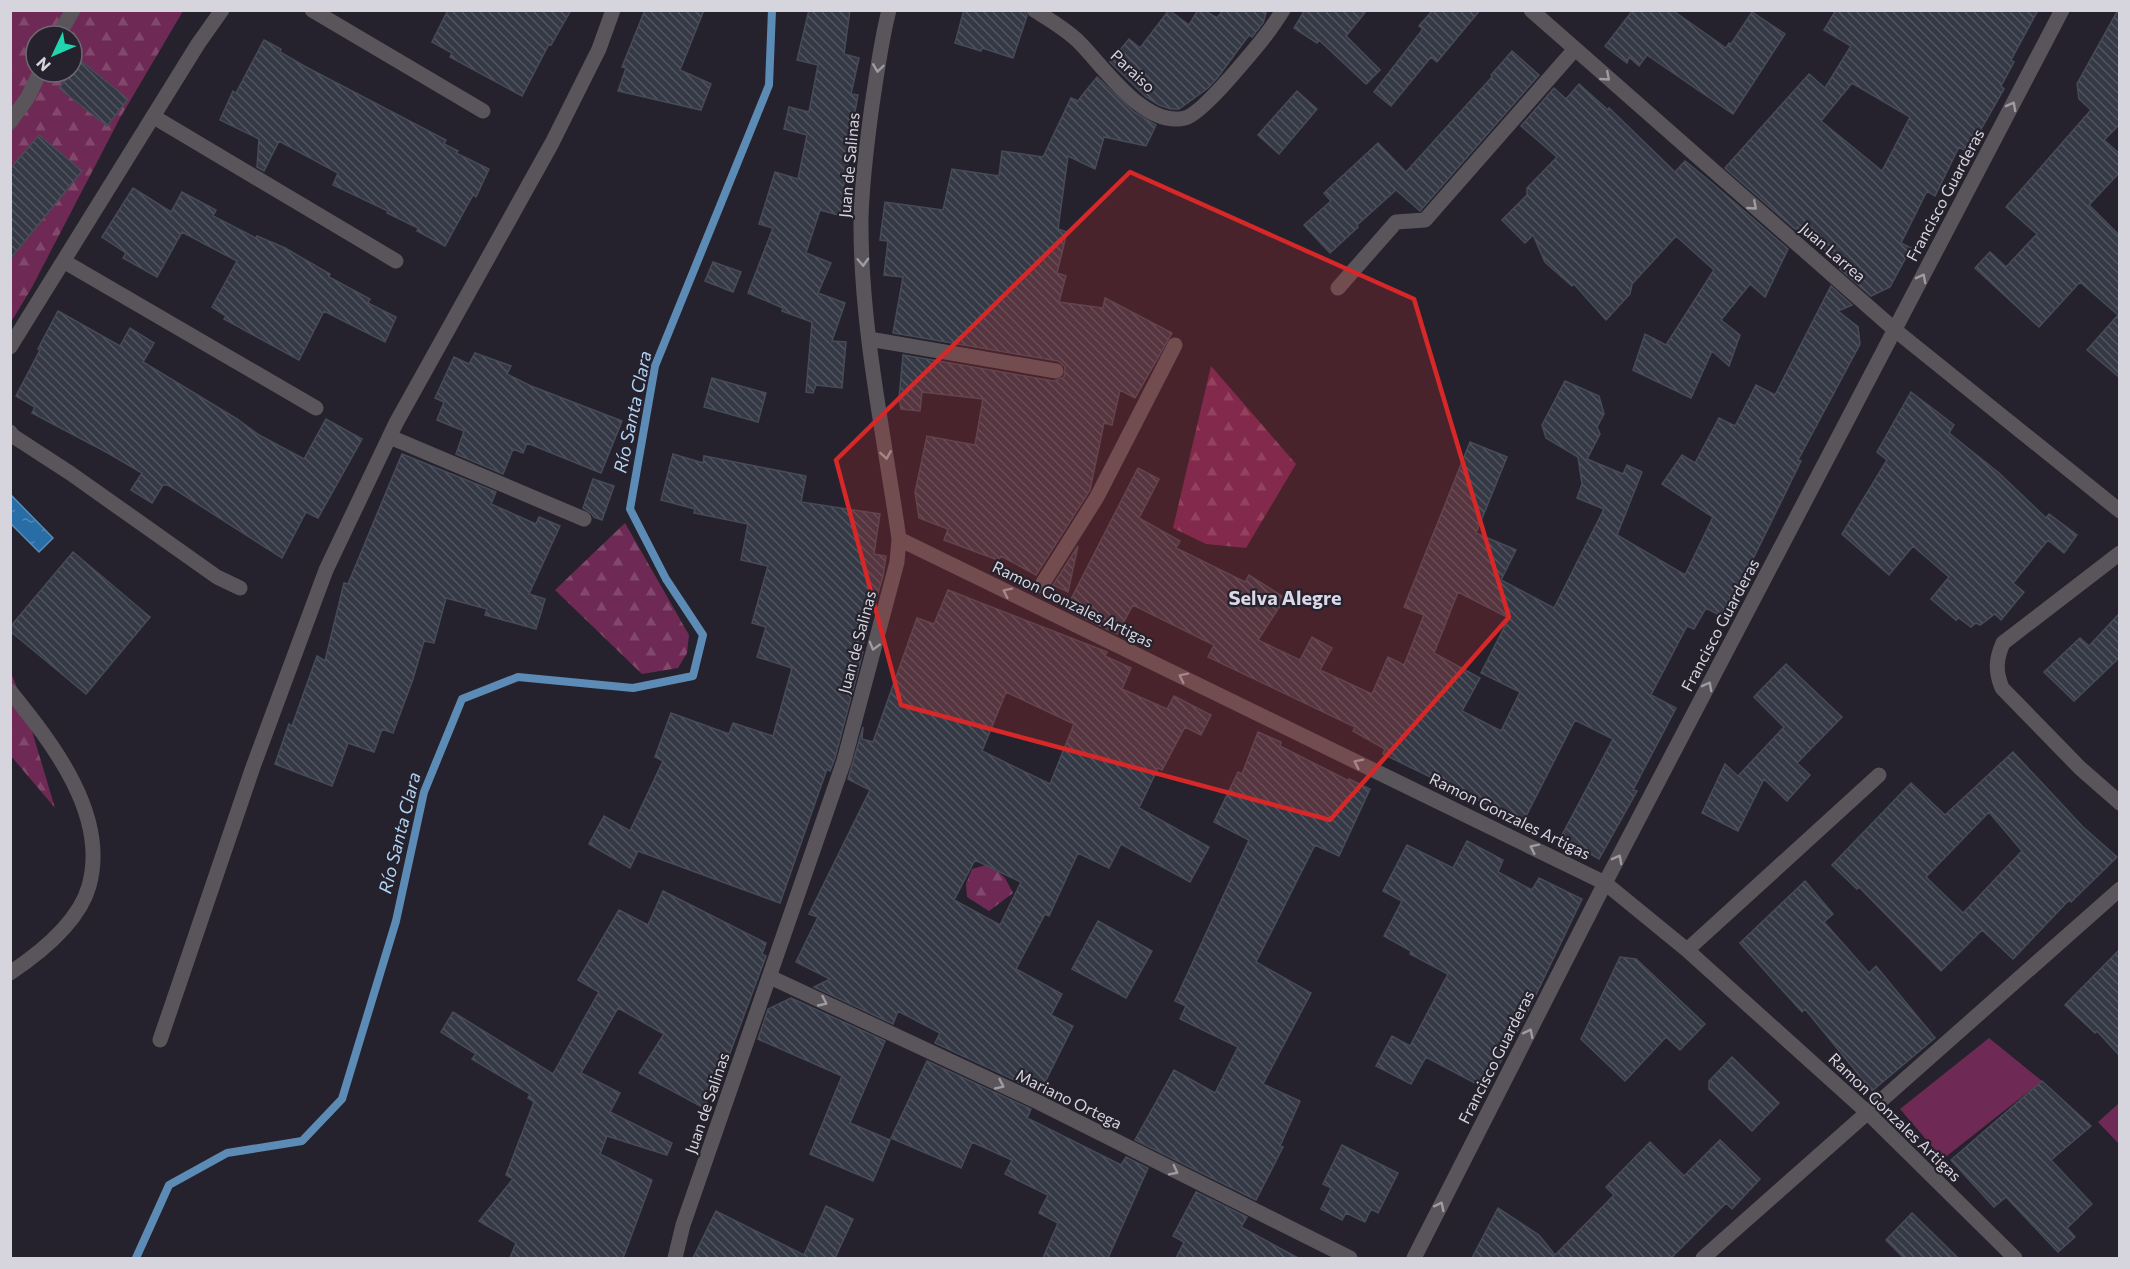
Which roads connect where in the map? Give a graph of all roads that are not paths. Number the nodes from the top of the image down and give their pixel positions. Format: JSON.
{"nodes":[{"id":1,"x":73,"y":10,"type":"edge"},
{"id":2,"x":222,"y":10,"type":"edge"},
{"id":3,"x":312,"y":10,"type":"edge"},
{"id":4,"x":613,"y":10,"type":"edge"},
{"id":5,"x":889,"y":10,"type":"edge"},
{"id":6,"x":1034,"y":10,"type":"edge"},
{"id":7,"x":1282,"y":10,"type":"edge"},
{"id":8,"x":1531,"y":10,"type":"edge"},
{"id":9,"x":2062,"y":10,"type":"edge"},
{"id":10,"x":65,"y":24,"type":"edge"},
{"id":11,"x":1575,"y":49,"type":"junction"},
{"id":12,"x":34,"y":84,"type":"edge"},
{"id":13,"x":483,"y":111,"type":"dead end"},
{"id":14,"x":154,"y":117,"type":"junction"},
{"id":15,"x":10,"y":122,"type":"edge"},
{"id":16,"x":396,"y":261,"type":"dead end"},
{"id":17,"x":65,"y":262,"type":"junction"},
{"id":18,"x":1338,"y":288,"type":"dead end"},
{"id":19,"x":1895,"y":330,"type":"junction"},
{"id":20,"x":869,"y":339,"type":"junction"},
{"id":21,"x":1175,"y":345,"type":"dead end"},
{"id":22,"x":10,"y":347,"type":"edge"},
{"id":23,"x":1056,"y":370,"type":"dead end"},
{"id":24,"x":316,"y":408,"type":"dead end"},
{"id":25,"x":10,"y":432,"type":"edge"},
{"id":26,"x":390,"y":437,"type":"junction"},
{"id":27,"x":2120,"y":511,"type":"edge"},
{"id":28,"x":584,"y":519,"type":"dead end"},
{"id":29,"x":899,"y":539,"type":"junction"},
{"id":30,"x":2120,"y":553,"type":"edge"},
{"id":31,"x":1041,"y":586,"type":"dead end"},
{"id":32,"x":240,"y":588,"type":"dead end"},
{"id":33,"x":10,"y":691,"type":"edge"},
{"id":34,"x":1879,"y":775,"type":"dead end"},
{"id":35,"x":2120,"y":803,"type":"edge"},
{"id":36,"x":1605,"y":883,"type":"junction"},
{"id":37,"x":2120,"y":889,"type":"edge"},
{"id":38,"x":1687,"y":950,"type":"junction"},
{"id":39,"x":10,"y":973,"type":"edge"},
{"id":40,"x":770,"y":977,"type":"junction"},
{"id":41,"x":160,"y":1040,"type":"dead end"},
{"id":42,"x":1868,"y":1113,"type":"junction"},
{"id":43,"x":675,"y":1258,"type":"edge"},
{"id":44,"x":1350,"y":1258,"type":"edge"},
{"id":45,"x":1414,"y":1258,"type":"edge"},
{"id":46,"x":1704,"y":1258,"type":"edge"},
{"id":47,"x":2015,"y":1258,"type":"edge"}],
"edges":[{"from":1,"to":10,"type":"street"},
{"from":2,"to":14,"type":"street"},
{"from":3,"to":13,"type":"street"},
{"from":4,"to":26,"type":"street"},
{"from":5,"to":20,"type":"street","name":"Juan de Salinas","one_way":true},
{"from":6,"to":7,"type":"street","name":"Paraiso"},
{"from":8,"to":11,"type":"street","name":"Juan Larrea"},
{"from":19,"to":9,"type":"street","name":"Francisco Guarderas","one_way":true},
{"from":11,"to":18,"type":"street"},
{"from":11,"to":19,"type":"street","name":"Juan Larrea","one_way":true},
{"from":12,"to":15,"type":"street"},
{"from":14,"to":16,"type":"street"},
{"from":14,"to":17,"type":"street"},
{"from":17,"to":22,"type":"street"},
{"from":17,"to":24,"type":"street"},
{"from":19,"to":27,"type":"street","name":"Juan Larrea"},
{"from":36,"to":19,"type":"street","name":"Francisco Guarderas","one_way":true},
{"from":20,"to":23,"type":"street"},
{"from":20,"to":29,"type":"street","name":"Juan de Salinas","one_way":true},
{"from":21,"to":31,"type":"street"},
{"from":25,"to":32,"type":"street"},
{"from":26,"to":28,"type":"street"},
{"from":26,"to":41,"type":"street"},
{"from":36,"to":29,"type":"street","name":"Ramon Gonzales Artigas","one_way":true},
{"from":29,"to":40,"type":"street","name":"Juan de Salinas","one_way":true},
{"from":30,"to":35,"type":"street"},
{"from":33,"to":39,"type":"street"},
{"from":34,"to":38,"type":"street"},
{"from":36,"to":38,"type":"street","name":"Ramon Gonzales Artigas"},
{"from":45,"to":36,"type":"street","name":"Francisco Guarderas","one_way":true},
{"from":37,"to":42,"type":"street"},
{"from":38,"to":42,"type":"street","name":"Ramon Gonzales Artigas"},
{"from":40,"to":43,"type":"street","name":"Juan de Salinas"},
{"from":40,"to":44,"type":"street","name":"Mariano Ortega","one_way":true},
{"from":42,"to":46,"type":"street"},
{"from":42,"to":47,"type":"street","name":"Ramon Gonzales Artigas"}]}
